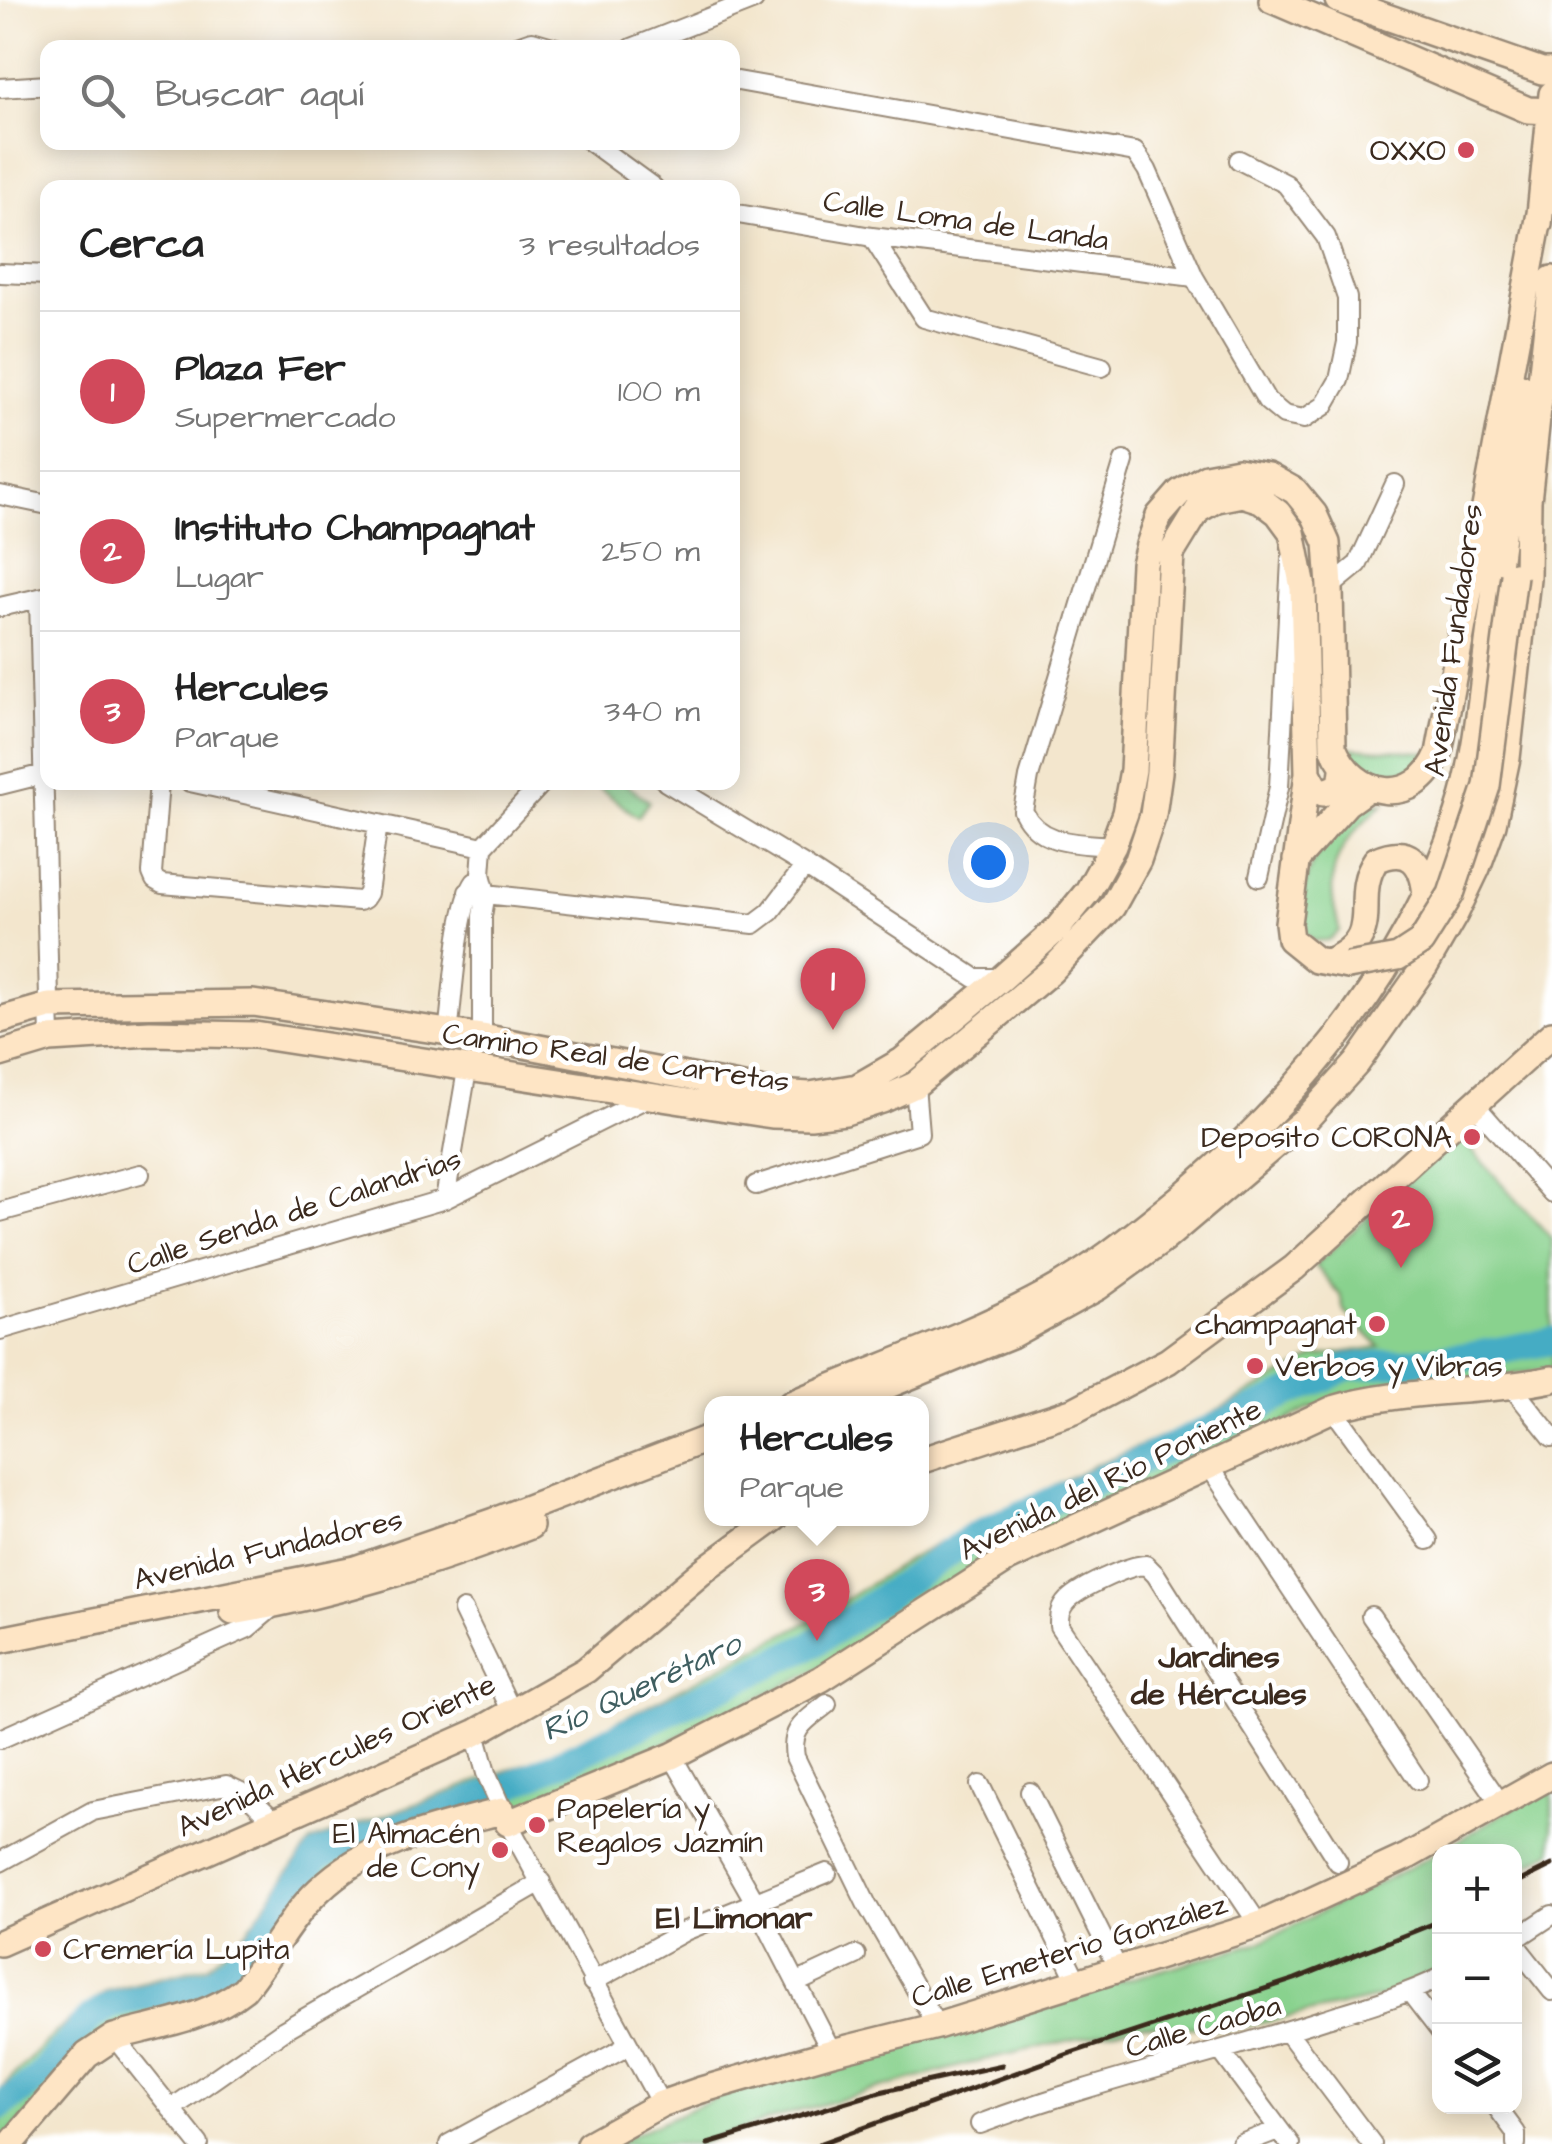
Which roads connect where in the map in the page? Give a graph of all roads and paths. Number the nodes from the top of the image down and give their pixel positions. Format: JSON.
{"nodes":[{"id":1,"x":754,"y":0,"type":"edge"},
{"id":2,"x":1272,"y":0,"type":"edge"},
{"id":3,"x":1338,"y":0,"type":"edge"},
{"id":4,"x":652,"y":40,"type":"edge"},
{"id":5,"x":1552,"y":71,"type":"edge"},
{"id":6,"x":740,"y":81,"type":"edge"},
{"id":7,"x":40,"y":85,"type":"edge"},
{"id":8,"x":0,"y":88,"type":"edge"},
{"id":9,"x":1552,"y":105,"type":"edge"},
{"id":10,"x":603,"y":150,"type":"edge"},
{"id":11,"x":1239,"y":160,"type":"dead end"},
{"id":12,"x":643,"y":180,"type":"edge"},
{"id":13,"x":1541,"y":208,"type":"junction"},
{"id":14,"x":740,"y":215,"type":"edge"},
{"id":15,"x":872,"y":238,"type":"junction"},
{"id":16,"x":0,"y":272,"type":"edge"},
{"id":17,"x":40,"y":274,"type":"edge"},
{"id":18,"x":1194,"y":277,"type":"junction"},
{"id":19,"x":1552,"y":280,"type":"edge"},
{"id":20,"x":1102,"y":367,"type":"dead end"},
{"id":21,"x":1124,"y":461,"type":"dead end"},
{"id":22,"x":1395,"y":484,"type":"dead end"},
{"id":23,"x":0,"y":495,"type":"edge"},
{"id":24,"x":1528,"y":500,"type":"junction"},
{"id":25,"x":40,"y":503,"type":"edge"},
{"id":26,"x":1292,"y":532,"type":"junction"},
{"id":27,"x":1330,"y":587,"type":"junction"},
{"id":28,"x":40,"y":598,"type":"edge"},
{"id":29,"x":0,"y":606,"type":"edge"},
{"id":30,"x":1343,"y":770,"type":"junction"},
{"id":31,"x":40,"y":774,"type":"edge"},
{"id":32,"x":1308,"y":774,"type":"junction"},
{"id":33,"x":0,"y":784,"type":"edge"},
{"id":34,"x":1368,"y":788,"type":"junction"},
{"id":35,"x":46,"y":790,"type":"edge"},
{"id":36,"x":158,"y":790,"type":"edge"},
{"id":37,"x":226,"y":790,"type":"edge"},
{"id":38,"x":536,"y":790,"type":"edge"},
{"id":39,"x":679,"y":790,"type":"edge"},
{"id":40,"x":378,"y":824,"type":"junction"},
{"id":41,"x":1113,"y":846,"type":"junction"},
{"id":42,"x":484,"y":847,"type":"junction"},
{"id":43,"x":1296,"y":860,"type":"junction"},
{"id":44,"x":805,"y":866,"type":"junction"},
{"id":45,"x":1259,"y":877,"type":"dead end"},
{"id":46,"x":477,"y":892,"type":"junction"},
{"id":47,"x":1426,"y":895,"type":"junction"},
{"id":48,"x":1033,"y":950,"type":"junction"},
{"id":49,"x":1338,"y":964,"type":"junction"},
{"id":50,"x":1040,"y":974,"type":"junction"},
{"id":51,"x":992,"y":985,"type":"junction"},
{"id":52,"x":49,"y":1006,"type":"junction"},
{"id":53,"x":1005,"y":1010,"type":"junction"},
{"id":54,"x":0,"y":1020,"type":"edge"},
{"id":55,"x":448,"y":1033,"type":"junction"},
{"id":56,"x":1552,"y":1034,"type":"edge"},
{"id":57,"x":482,"y":1037,"type":"junction"},
{"id":58,"x":50,"y":1039,"type":"junction"},
{"id":59,"x":0,"y":1054,"type":"edge"},
{"id":60,"x":467,"y":1070,"type":"junction"},
{"id":61,"x":914,"y":1085,"type":"junction"},
{"id":62,"x":649,"y":1097,"type":"junction"},
{"id":63,"x":1475,"y":1105,"type":"junction"},
{"id":64,"x":140,"y":1174,"type":"dead end"},
{"id":65,"x":756,"y":1184,"type":"dead end"},
{"id":66,"x":1552,"y":1193,"type":"edge"},
{"id":67,"x":445,"y":1199,"type":"junction"},
{"id":68,"x":0,"y":1212,"type":"edge"},
{"id":69,"x":0,"y":1330,"type":"edge"},
{"id":70,"x":1552,"y":1379,"type":"edge"},
{"id":71,"x":1512,"y":1387,"type":"junction"},
{"id":72,"x":811,"y":1396,"type":"edge"},
{"id":73,"x":862,"y":1396,"type":"edge"},
{"id":74,"x":1333,"y":1409,"type":"junction"},
{"id":75,"x":1552,"y":1437,"type":"edge"},
{"id":76,"x":704,"y":1440,"type":"edge"},
{"id":77,"x":704,"y":1458,"type":"edge"},
{"id":78,"x":929,"y":1458,"type":"edge"},
{"id":79,"x":1210,"y":1467,"type":"junction"},
{"id":80,"x":764,"y":1526,"type":"edge"},
{"id":81,"x":1428,"y":1540,"type":"dead end"},
{"id":82,"x":275,"y":1595,"type":"junction"},
{"id":83,"x":463,"y":1610,"type":"dead end"},
{"id":84,"x":1371,"y":1616,"type":"dead end"},
{"id":85,"x":0,"y":1640,"type":"edge"},
{"id":86,"x":0,"y":1655,"type":"edge"},
{"id":87,"x":827,"y":1704,"type":"dead end"},
{"id":88,"x":511,"y":1710,"type":"junction"},
{"id":89,"x":475,"y":1733,"type":"junction"},
{"id":90,"x":0,"y":1739,"type":"edge"},
{"id":91,"x":672,"y":1756,"type":"junction"},
{"id":92,"x":1552,"y":1775,"type":"edge"},
{"id":93,"x":1418,"y":1780,"type":"dead end"},
{"id":94,"x":980,"y":1785,"type":"dead end"},
{"id":95,"x":1030,"y":1792,"type":"dead end"},
{"id":96,"x":1501,"y":1804,"type":"junction"},
{"id":97,"x":502,"y":1811,"type":"junction"},
{"id":98,"x":276,"y":1822,"type":"junction"},
{"id":99,"x":1443,"y":1844,"type":"edge"},
{"id":100,"x":1432,"y":1849,"type":"edge"},
{"id":101,"x":0,"y":1862,"type":"edge"},
{"id":102,"x":1338,"y":1862,"type":"dead end"},
{"id":103,"x":826,"y":1873,"type":"dead end"},
{"id":104,"x":542,"y":1882,"type":"junction"},
{"id":105,"x":755,"y":1902,"type":"junction"},
{"id":106,"x":1552,"y":1915,"type":"edge"},
{"id":107,"x":1259,"y":1925,"type":"junction"},
{"id":108,"x":1522,"y":1936,"type":"edge"},
{"id":109,"x":0,"y":1943,"type":"edge"},
{"id":110,"x":1522,"y":1952,"type":"edge"},
{"id":111,"x":856,"y":1955,"type":"dead end"},
{"id":112,"x":1119,"y":1971,"type":"junction"},
{"id":113,"x":592,"y":1982,"type":"junction"},
{"id":114,"x":798,"y":1982,"type":"junction"},
{"id":115,"x":1432,"y":1982,"type":"edge"},
{"id":116,"x":1078,"y":1983,"type":"junction"},
{"id":117,"x":1552,"y":1991,"type":"edge"},
{"id":118,"x":1410,"y":1992,"type":"junction"},
{"id":119,"x":1435,"y":2024,"type":"edge"},
{"id":120,"x":936,"y":2026,"type":"junction"},
{"id":121,"x":1287,"y":2032,"type":"junction"},
{"id":122,"x":114,"y":2038,"type":"junction"},
{"id":123,"x":628,"y":2046,"type":"junction"},
{"id":124,"x":1221,"y":2051,"type":"junction"},
{"id":125,"x":832,"y":2052,"type":"junction"},
{"id":126,"x":661,"y":2104,"type":"junction"},
{"id":127,"x":171,"y":2109,"type":"junction"},
{"id":128,"x":1502,"y":2114,"type":"edge"},
{"id":129,"x":980,"y":2124,"type":"dead end"},
{"id":130,"x":1284,"y":2137,"type":"edge"},
{"id":131,"x":11,"y":2144,"type":"edge"},
{"id":132,"x":199,"y":2144,"type":"edge"},
{"id":133,"x":449,"y":2144,"type":"edge"},
{"id":134,"x":590,"y":2144,"type":"edge"},
{"id":135,"x":1242,"y":2144,"type":"edge"},
{"id":136,"x":1372,"y":2144,"type":"edge"},
{"id":137,"x":1516,"y":2144,"type":"edge"}],
"edges":[{"from":1,"to":4,"type":"street"},
{"from":2,"to":9,"type":"street"},
{"from":3,"to":5,"type":"street"},
{"from":6,"to":18,"type":"street"},
{"from":7,"to":8,"type":"street"},
{"from":9,"to":13,"type":"street","name":"Avenida Fundadores"},
{"from":10,"to":12,"type":"street"},
{"from":11,"to":18,"type":"street"},
{"from":13,"to":34,"type":"street"},
{"from":13,"to":47,"type":"street","name":"Avenida Fundadores"},
{"from":14,"to":15,"type":"street","name":"Calle Loma de Landa"},
{"from":15,"to":18,"type":"street","name":"Calle Loma de Landa"},
{"from":15,"to":20,"type":"street"},
{"from":16,"to":17,"type":"street"},
{"from":19,"to":24,"type":"street","name":"Avenida Fundadores"},
{"from":21,"to":41,"type":"street"},
{"from":22,"to":27,"type":"street"},
{"from":23,"to":25,"type":"street"},
{"from":24,"to":49,"type":"street","bridge":true},
{"from":24,"to":73,"type":"street","name":"Avenida Fundadores"},
{"from":26,"to":32,"type":"street"},
{"from":26,"to":45,"type":"street"},
{"from":26,"to":50,"type":"street","name":"Camino Real de Carretas"},
{"from":27,"to":30,"type":"street","name":"Camino Real de Carretas"},
{"from":27,"to":41,"type":"street","name":"Camino Real de Carretas"},
{"from":28,"to":29,"type":"street"},
{"from":30,"to":32,"type":"street"},
{"from":30,"to":34,"type":"street"},
{"from":31,"to":33,"type":"street"},
{"from":32,"to":43,"type":"street"},
{"from":34,"to":43,"type":"street"},
{"from":35,"to":52,"type":"street"},
{"from":36,"to":40,"type":"street"},
{"from":37,"to":40,"type":"street"},
{"from":38,"to":42,"type":"street"},
{"from":39,"to":44,"type":"street"},
{"from":40,"to":42,"type":"street"},
{"from":41,"to":48,"type":"street","name":"Camino Real de Carretas"},
{"from":42,"to":46,"type":"street"},
{"from":43,"to":49,"type":"street"},
{"from":44,"to":46,"type":"street"},
{"from":44,"to":51,"type":"street"},
{"from":46,"to":55,"type":"street"},
{"from":46,"to":57,"type":"street"},
{"from":47,"to":49,"type":"street"},
{"from":47,"to":72,"type":"street","name":"Avenida Fundadores"},
{"from":48,"to":50,"type":"street"},
{"from":48,"to":51,"type":"street","name":"Camino Real de Carretas"},
{"from":50,"to":51,"type":"street"},
{"from":50,"to":53,"type":"street","name":"Camino Real de Carretas"},
{"from":51,"to":53,"type":"street"},
{"from":51,"to":57,"type":"street","name":"Camino Real de Carretas"},
{"from":52,"to":54,"type":"street","name":"Camino Real de Carretas"},
{"from":52,"to":55,"type":"street","name":"Camino Real de Carretas"},
{"from":52,"to":58,"type":"street"},
{"from":53,"to":61,"type":"street","name":"Camino Real de Carretas"},
{"from":55,"to":57,"type":"street","name":"Camino Real de Carretas"},
{"from":56,"to":63,"type":"street"},
{"from":58,"to":59,"type":"street","name":"Camino Real de Carretas"},
{"from":58,"to":60,"type":"street","name":"Camino Real de Carretas"},
{"from":60,"to":62,"type":"street","name":"Camino Real de Carretas"},
{"from":60,"to":67,"type":"street"},
{"from":61,"to":62,"type":"street","name":"Camino Real de Carretas"},
{"from":61,"to":65,"type":"street"},
{"from":62,"to":67,"type":"street","name":"Calle Senda de Calandrias"},
{"from":63,"to":66,"type":"street"},
{"from":63,"to":78,"type":"street"},
{"from":64,"to":68,"type":"street"},
{"from":67,"to":69,"type":"street","name":"Calle Senda de Calandrias"},
{"from":70,"to":71,"type":"street","name":"Avenida del Río Poniente"},
{"from":71,"to":74,"type":"street","name":"Avenida del Río Poniente"},
{"from":71,"to":75,"type":"street"},
{"from":74,"to":79,"type":"street","name":"Avenida del Río Poniente"},
{"from":74,"to":81,"type":"street"},
{"from":76,"to":82,"type":"street","name":"Avenida Fundadores"},
{"from":77,"to":82,"type":"street","name":"Avenida Fundadores"},
{"from":79,"to":91,"type":"street","name":"Avenida del Río Poniente"},
{"from":79,"to":93,"type":"street"},
{"from":80,"to":88,"type":"street","name":"Avenida Hércules Oriente"},
{"from":82,"to":85,"type":"street","name":"Avenida Fundadores"},
{"from":82,"to":86,"type":"street","name":"Avenida Fundadores"},
{"from":82,"to":90,"type":"street"},
{"from":83,"to":88,"type":"street"},
{"from":84,"to":96,"type":"street"},
{"from":87,"to":120,"type":"street"},
{"from":88,"to":89,"type":"street","name":"Avenida Hércules Oriente"},
{"from":89,"to":97,"type":"street"},
{"from":89,"to":98,"type":"street","name":"Avenida Hércules Oriente"},
{"from":91,"to":97,"type":"street","name":"Avenida del Río Poniente"},
{"from":91,"to":105,"type":"street"},
{"from":92,"to":96,"type":"street","name":"Calle Emeterio González"},
{"from":94,"to":116,"type":"street"},
{"from":95,"to":112,"type":"street"},
{"from":96,"to":99,"type":"street","name":"Calle Emeterio González"},
{"from":97,"to":104,"type":"street"},
{"from":97,"to":122,"type":"street","name":"Avenida del Río Poniente"},
{"from":98,"to":101,"type":"street"},
{"from":98,"to":109,"type":"street","name":"Avenida Hércules Oriente"},
{"from":100,"to":107,"type":"street","name":"Calle Emeterio González"},
{"from":102,"to":107,"type":"street"},
{"from":103,"to":105,"type":"street"},
{"from":104,"to":113,"type":"street"},
{"from":104,"to":127,"type":"street"},
{"from":105,"to":113,"type":"street"},
{"from":105,"to":114,"type":"street"},
{"from":106,"to":108,"type":"street"},
{"from":107,"to":112,"type":"street","name":"Calle Emeterio González"},
{"from":110,"to":117,"type":"street"},
{"from":111,"to":114,"type":"street"},
{"from":112,"to":116,"type":"street","name":"Calle Emeterio González"},
{"from":113,"to":123,"type":"street"},
{"from":114,"to":125,"type":"street"},
{"from":115,"to":118,"type":"street","name":"Calle Caoba"},
{"from":116,"to":120,"type":"street","name":"Calle Emeterio González"},
{"from":118,"to":119,"type":"street"},
{"from":118,"to":121,"type":"street","name":"Calle Caoba"},
{"from":120,"to":125,"type":"street","name":"Calle Emeterio González"},
{"from":121,"to":124,"type":"street","name":"Calle Caoba"},
{"from":121,"to":136,"type":"street"},
{"from":122,"to":127,"type":"street"},
{"from":122,"to":131,"type":"street","name":"Avenida del Río Poniente"},
{"from":123,"to":126,"type":"street"},
{"from":123,"to":133,"type":"street"},
{"from":124,"to":129,"type":"street","name":"Calle Caoba"},
{"from":124,"to":130,"type":"street"},
{"from":125,"to":126,"type":"street","name":"Calle Emeterio González"},
{"from":126,"to":134,"type":"street","name":"Calle Emeterio González"},
{"from":127,"to":132,"type":"street"},
{"from":128,"to":137,"type":"street"},
{"from":130,"to":135,"type":"street"}]}
